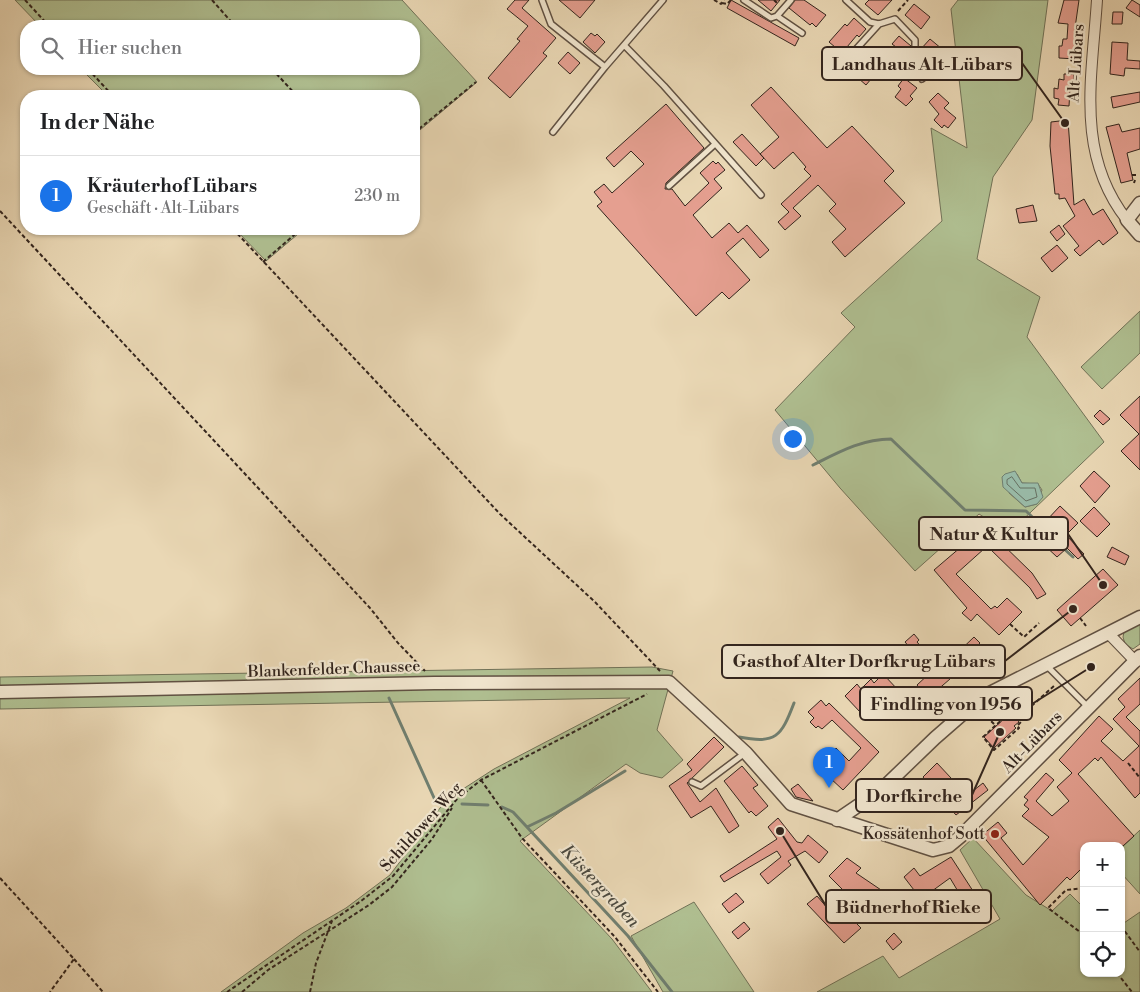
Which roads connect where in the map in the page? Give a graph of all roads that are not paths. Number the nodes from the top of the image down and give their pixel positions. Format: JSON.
{"nodes":[{"id":1,"x":542,"y":0,"type":"edge"},
{"id":2,"x":664,"y":0,"type":"edge"},
{"id":3,"x":744,"y":0,"type":"edge"},
{"id":4,"x":791,"y":0,"type":"edge"},
{"id":5,"x":846,"y":0,"type":"edge"},
{"id":6,"x":1097,"y":0,"type":"edge"},
{"id":7,"x":777,"y":16,"type":"junction"},
{"id":8,"x":879,"y":24,"type":"junction"},
{"id":9,"x":802,"y":33,"type":"dead end"},
{"id":10,"x":624,"y":45,"type":"junction"},
{"id":11,"x":850,"y":58,"type":"dead end"},
{"id":12,"x":605,"y":67,"type":"junction"},
{"id":13,"x":922,"y":80,"type":"dead end"},
{"id":14,"x":553,"y":132,"type":"dead end"},
{"id":15,"x":715,"y":144,"type":"junction"},
{"id":16,"x":669,"y":186,"type":"dead end"},
{"id":17,"x":761,"y":194,"type":"dead end"},
{"id":18,"x":1140,"y":203,"type":"edge"},
{"id":19,"x":1127,"y":220,"type":"junction"},
{"id":20,"x":1140,"y":235,"type":"edge"},
{"id":21,"x":1140,"y":617,"type":"edge"},
{"id":22,"x":1109,"y":634,"type":"junction"},
{"id":23,"x":1138,"y":659,"type":"edge"},
{"id":24,"x":1046,"y":665,"type":"junction"},
{"id":25,"x":669,"y":682,"type":"joint"},
{"id":26,"x":0,"y":692,"type":"edge"},
{"id":27,"x":1088,"y":707,"type":"junction"},
{"id":28,"x":746,"y":753,"type":"junction"},
{"id":29,"x":692,"y":782,"type":"dead end"},
{"id":30,"x":837,"y":820,"type":"junction"}],
"edges":[{"from":1,"to":12,"type":"lane"},
{"from":2,"to":10,"type":"lane"},
{"from":3,"to":7,"type":"lane"},
{"from":4,"to":7,"type":"lane"},
{"from":5,"to":8,"type":"lane"},
{"from":6,"to":19,"type":"street","name":"Alt-Lübars"},
{"from":7,"to":9,"type":"lane"},
{"from":8,"to":11,"type":"lane"},
{"from":8,"to":13,"type":"lane"},
{"from":10,"to":12,"type":"lane"},
{"from":10,"to":15,"type":"lane"},
{"from":12,"to":14,"type":"lane"},
{"from":15,"to":16,"type":"lane"},
{"from":15,"to":17,"type":"lane"},
{"from":18,"to":19,"type":"street"},
{"from":19,"to":20,"type":"street","name":"Alt-Lübars"},
{"from":21,"to":22,"type":"street"},
{"from":22,"to":23,"type":"street","name":"Alt-Lübars"},
{"from":22,"to":24,"type":"street"},
{"from":23,"to":27,"type":"street","name":"Alt-Lübars"},
{"from":24,"to":27,"type":"lane"},
{"from":24,"to":30,"type":"street"},
{"from":25,"to":26,"type":"street","name":"Blankenfelder Chaussee"},
{"from":25,"to":28,"type":"street","name":"Alt-Lübars"},
{"from":27,"to":30,"type":"street","name":"Alt-Lübars"},
{"from":28,"to":29,"type":"lane"},
{"from":28,"to":30,"type":"street","name":"Alt-Lübars"}]}
